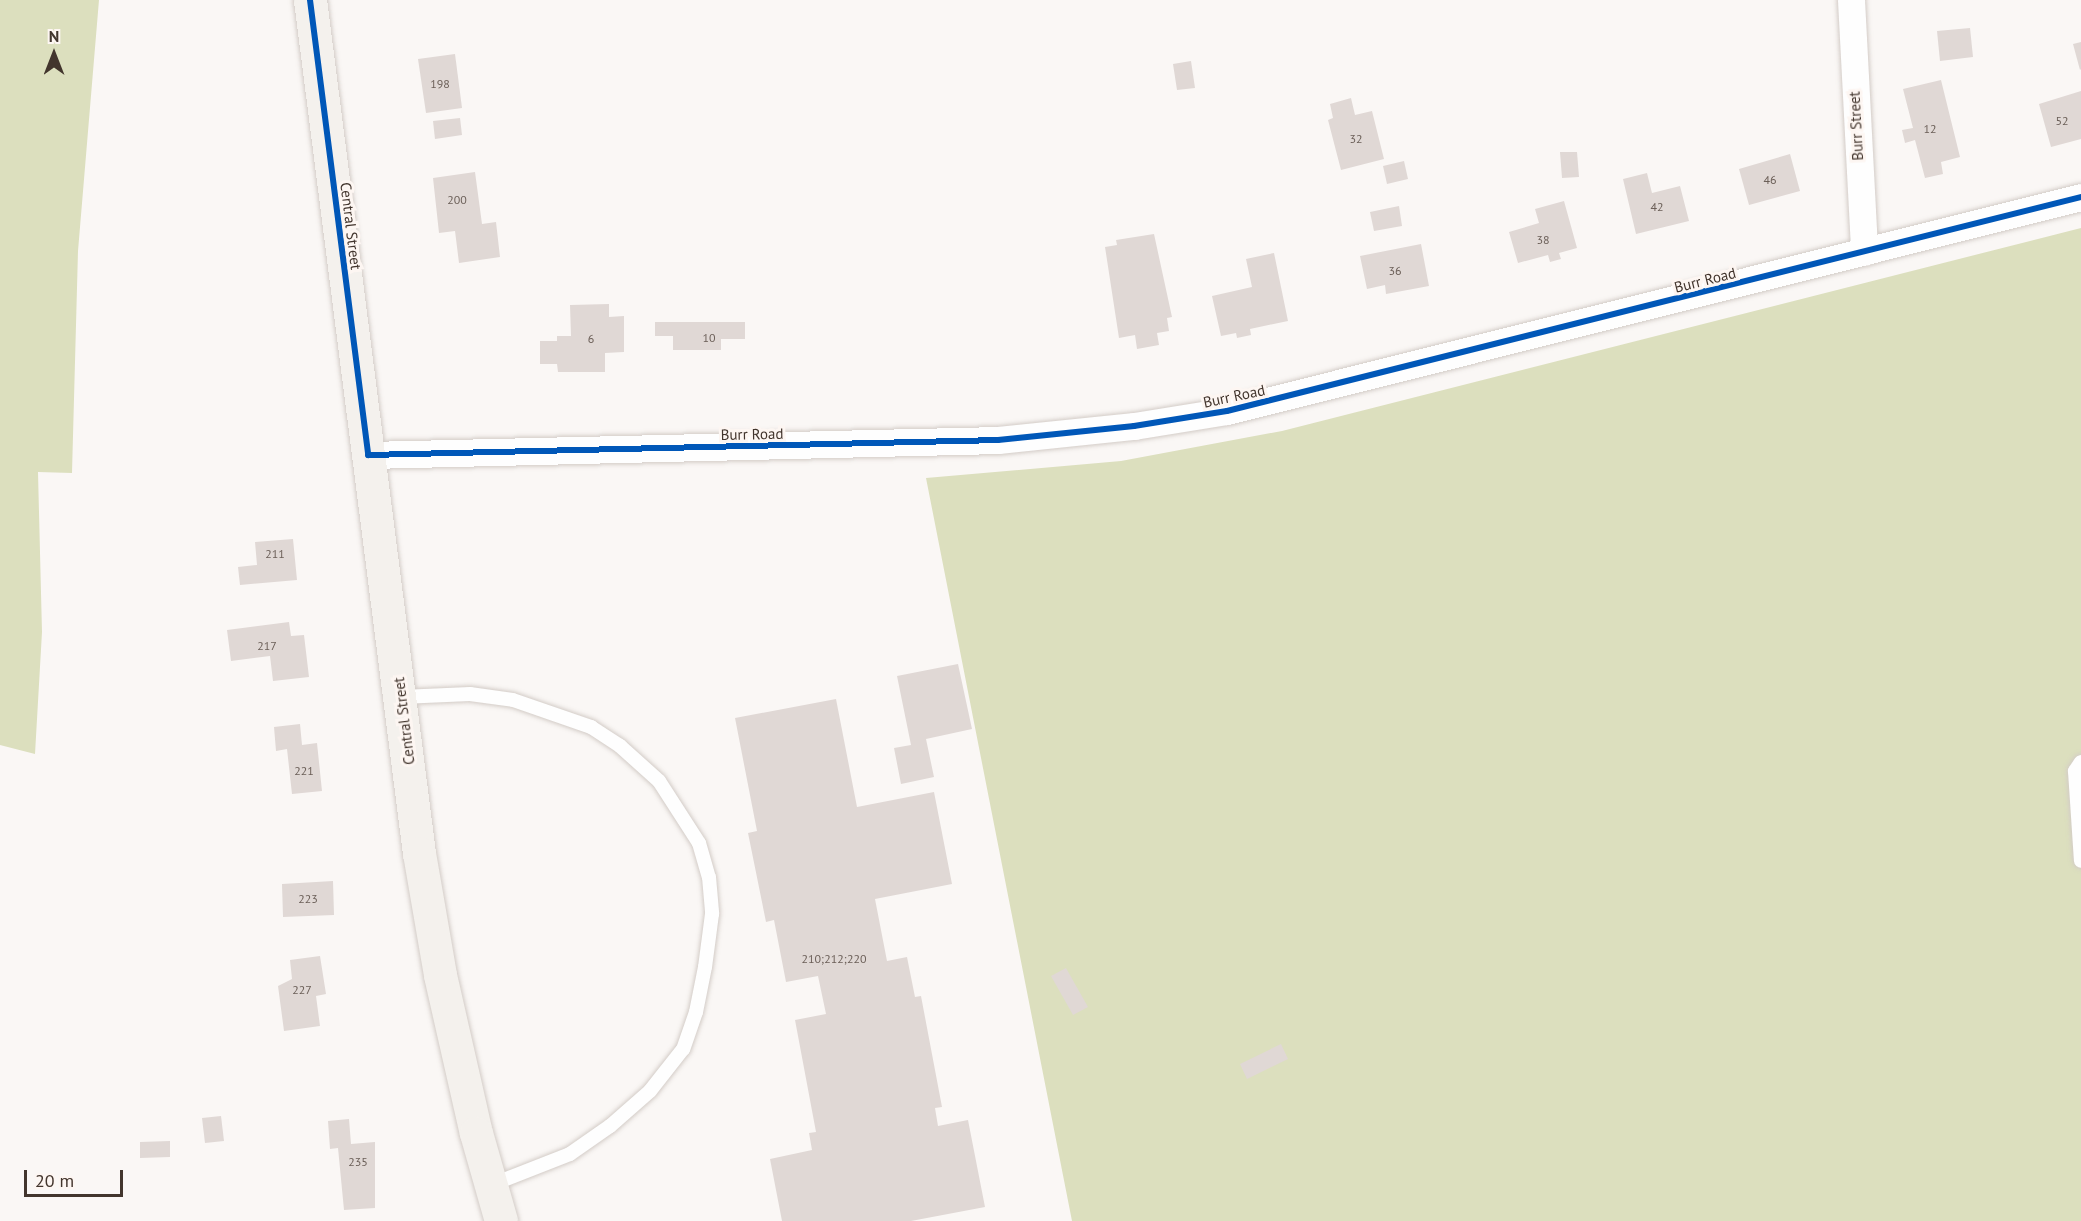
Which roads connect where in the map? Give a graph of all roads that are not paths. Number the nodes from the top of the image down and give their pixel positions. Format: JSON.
{"nodes":[{"id":1,"x":310,"y":0,"type":"edge"},
{"id":2,"x":1851,"y":0,"type":"edge"},
{"id":3,"x":2081,"y":197,"type":"edge"},
{"id":4,"x":1864,"y":252,"type":"junction"},
{"id":5,"x":368,"y":455,"type":"junction"},
{"id":6,"x":401,"y":697,"type":"junction"},
{"id":7,"x":2081,"y":762,"type":"edge"},
{"id":8,"x":2081,"y":861,"type":"edge"},
{"id":9,"x":491,"y":1185,"type":"junction"},
{"id":10,"x":501,"y":1221,"type":"edge"}],
"edges":[{"from":1,"to":5,"type":"main road","name":"Central Street"},
{"from":2,"to":4,"type":"street","name":"Burr Street"},
{"from":3,"to":4,"type":"street","name":"Burr Road"},
{"from":4,"to":5,"type":"street","name":"Burr Road"},
{"from":5,"to":6,"type":"main road","name":"Central Street"},
{"from":6,"to":9,"type":"main road","name":"Central Street"},
{"from":6,"to":9,"type":"lane"},
{"from":7,"to":8,"type":"lane"},
{"from":9,"to":10,"type":"main road","name":"Central Street"}]}
